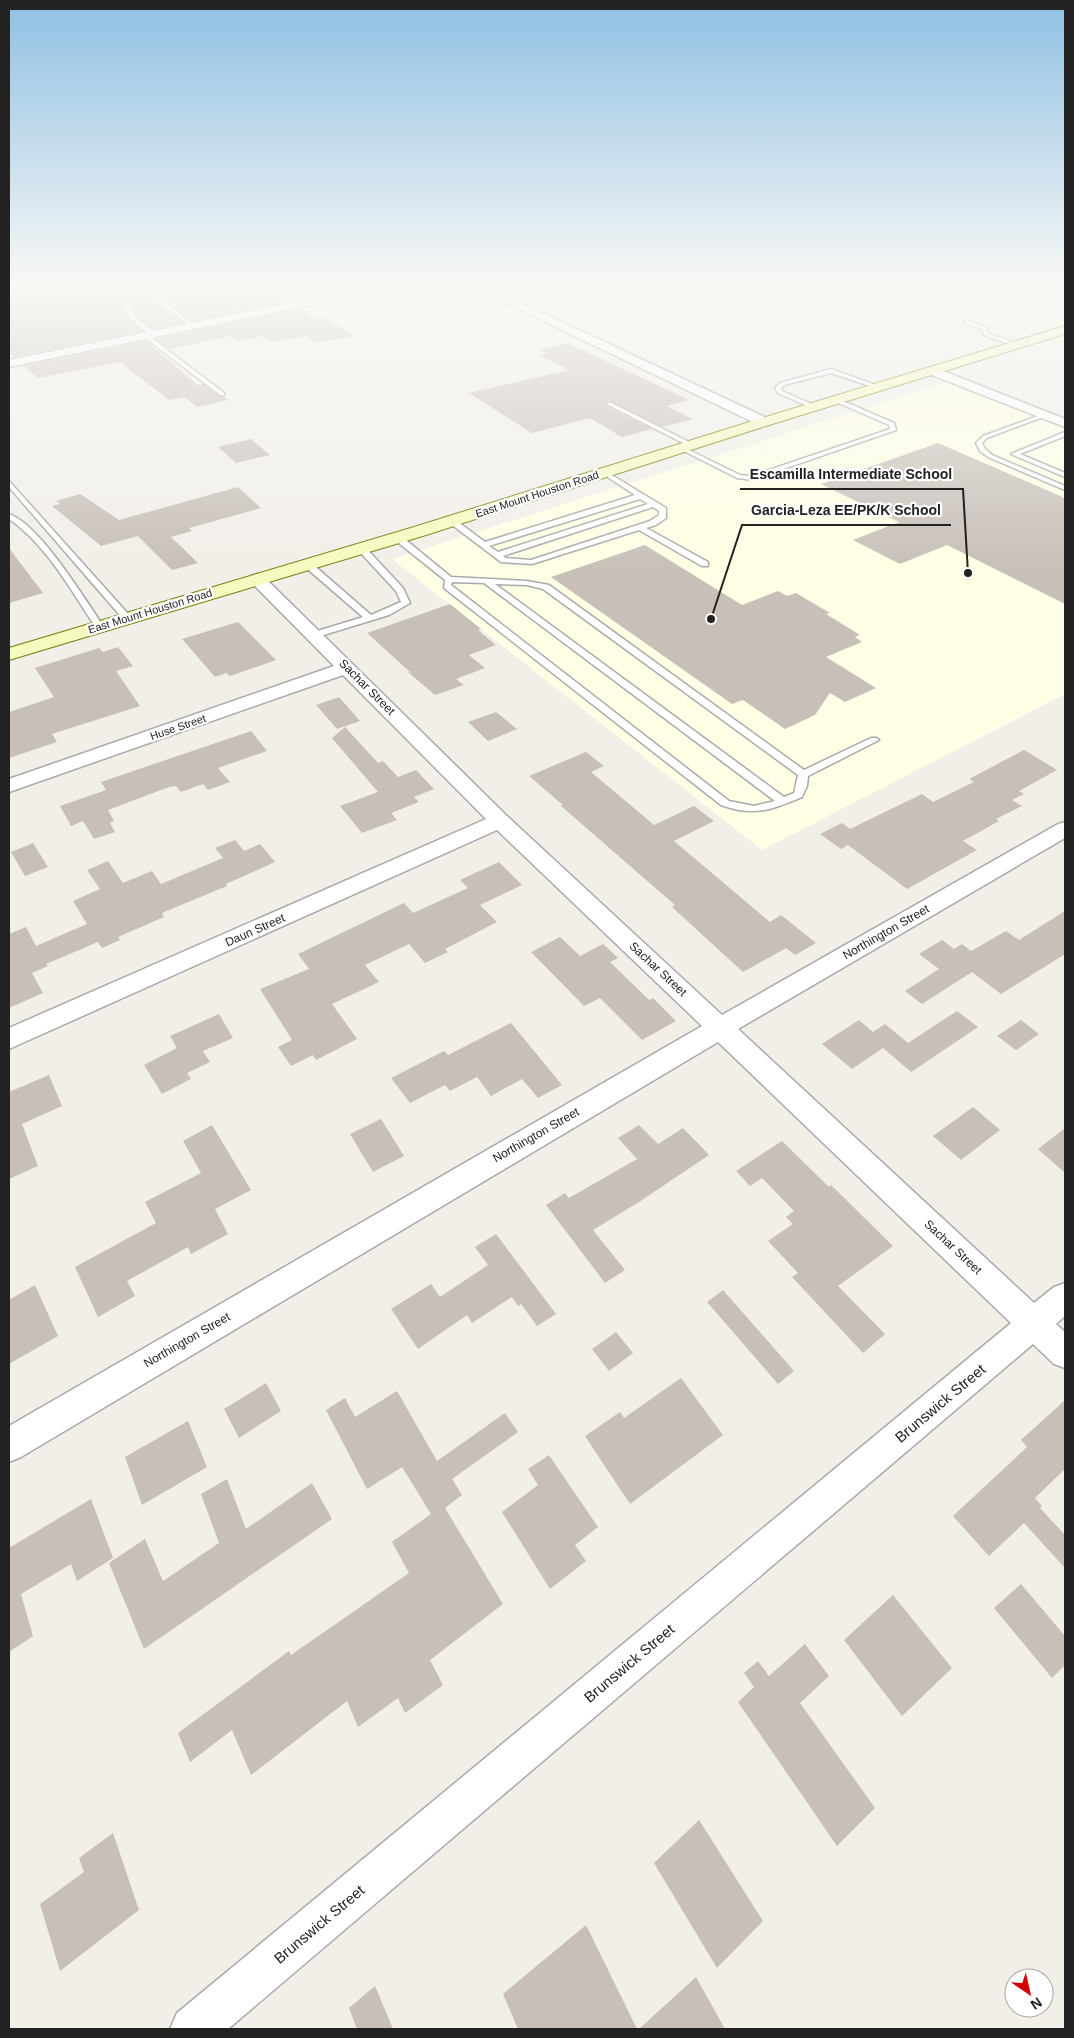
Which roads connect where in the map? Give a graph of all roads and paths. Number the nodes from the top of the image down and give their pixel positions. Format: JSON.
{"nodes":[{"id":1,"x":205,"y":380,"type":"edge"},
{"id":2,"x":675,"y":380,"type":"edge"},
{"id":3,"x":798,"y":380,"type":"edge"},
{"id":4,"x":859,"y":380,"type":"edge"},
{"id":5,"x":900,"y":380,"type":"edge"},
{"id":6,"x":958,"y":380,"type":"edge"},
{"id":7,"x":878,"y":387,"type":"junction"},
{"id":8,"x":222,"y":394,"type":"dead end"},
{"id":9,"x":836,"y":400,"type":"junction"},
{"id":10,"x":610,"y":404,"type":"dead end"},
{"id":11,"x":814,"y":407,"type":"junction"},
{"id":12,"x":1045,"y":415,"type":"junction"},
{"id":13,"x":764,"y":422,"type":"junction"},
{"id":14,"x":1065,"y":423,"type":"edge"},
{"id":15,"x":1065,"y":434,"type":"edge"},
{"id":16,"x":686,"y":447,"type":"junction"},
{"id":17,"x":605,"y":472,"type":"junction"},
{"id":18,"x":1065,"y":475,"type":"edge"},
{"id":19,"x":9,"y":483,"type":"edge"},
{"id":20,"x":1065,"y":488,"type":"edge"},
{"id":21,"x":641,"y":496,"type":"junction"},
{"id":22,"x":655,"y":504,"type":"junction"},
{"id":23,"x":9,"y":516,"type":"edge"},
{"id":24,"x":451,"y":521,"type":"junction"},
{"id":25,"x":640,"y":527,"type":"junction"},
{"id":26,"x":398,"y":538,"type":"junction"},
{"id":27,"x":483,"y":545,"type":"junction"},
{"id":28,"x":361,"y":548,"type":"junction"},
{"id":29,"x":497,"y":555,"type":"junction"},
{"id":30,"x":307,"y":564,"type":"junction"},
{"id":31,"x":705,"y":564,"type":"dead end"},
{"id":32,"x":257,"y":579,"type":"junction"},
{"id":33,"x":449,"y":579,"type":"junction"},
{"id":34,"x":487,"y":582,"type":"junction"},
{"id":35,"x":127,"y":618,"type":"junction"},
{"id":36,"x":369,"y":618,"type":"junction"},
{"id":37,"x":100,"y":627,"type":"junction"},
{"id":38,"x":314,"y":635,"type":"junction"},
{"id":39,"x":9,"y":654,"type":"edge"},
{"id":40,"x":347,"y":667,"type":"junction"},
{"id":41,"x":874,"y":740,"type":"dead end"},
{"id":42,"x":803,"y":774,"type":"junction"},
{"id":43,"x":9,"y":786,"type":"edge"},
{"id":44,"x":782,"y":802,"type":"junction"},
{"id":45,"x":500,"y":821,"type":"junction"},
{"id":46,"x":1065,"y":829,"type":"edge"},
{"id":47,"x":720,"y":1028,"type":"junction"},
{"id":48,"x":9,"y":1039,"type":"edge"},
{"id":49,"x":1065,"y":1298,"type":"edge"},
{"id":50,"x":1034,"y":1324,"type":"junction"},
{"id":51,"x":1065,"y":1353,"type":"edge"},
{"id":52,"x":9,"y":1445,"type":"edge"},
{"id":53,"x":193,"y":2029,"type":"edge"}],
"edges":[{"from":1,"to":8,"type":"lane"},
{"from":2,"to":13,"type":"street"},
{"from":3,"to":11,"type":"lane"},
{"from":4,"to":7,"type":"lane"},
{"from":5,"to":7,"type":"main road","name":"East Mount Houston Road"},
{"from":6,"to":12,"type":"street"},
{"from":7,"to":9,"type":"main road","name":"East Mount Houston Road"},
{"from":9,"to":11,"type":"main road","name":"East Mount Houston Road"},
{"from":9,"to":16,"type":"lane"},
{"from":10,"to":16,"type":"lane"},
{"from":11,"to":13,"type":"main road","name":"East Mount Houston Road"},
{"from":12,"to":14,"type":"street"},
{"from":12,"to":20,"type":"lane"},
{"from":13,"to":16,"type":"main road","name":"East Mount Houston Road"},
{"from":15,"to":18,"type":"lane"},
{"from":16,"to":17,"type":"main road","name":"East Mount Houston Road"},
{"from":17,"to":21,"type":"lane"},
{"from":17,"to":24,"type":"main road","name":"East Mount Houston Road"},
{"from":19,"to":35,"type":"lane"},
{"from":21,"to":22,"type":"lane"},
{"from":21,"to":27,"type":"lane"},
{"from":22,"to":25,"type":"lane"},
{"from":22,"to":29,"type":"lane"},
{"from":23,"to":37,"type":"lane"},
{"from":24,"to":26,"type":"main road","name":"East Mount Houston Road"},
{"from":24,"to":27,"type":"lane"},
{"from":25,"to":29,"type":"lane"},
{"from":25,"to":31,"type":"lane"},
{"from":26,"to":28,"type":"main road","name":"East Mount Houston Road"},
{"from":26,"to":33,"type":"lane"},
{"from":27,"to":29,"type":"lane"},
{"from":28,"to":30,"type":"main road","name":"East Mount Houston Road"},
{"from":28,"to":36,"type":"lane"},
{"from":30,"to":32,"type":"main road","name":"East Mount Houston Road"},
{"from":30,"to":36,"type":"lane"},
{"from":32,"to":35,"type":"main road","name":"East Mount Houston Road"},
{"from":32,"to":38,"type":"street","name":"Sachar Street"},
{"from":33,"to":34,"type":"lane"},
{"from":33,"to":44,"type":"lane"},
{"from":34,"to":42,"type":"lane"},
{"from":34,"to":44,"type":"lane"},
{"from":35,"to":37,"type":"main road","name":"East Mount Houston Road"},
{"from":36,"to":38,"type":"lane"},
{"from":37,"to":39,"type":"main road","name":"East Mount Houston Road"},
{"from":38,"to":40,"type":"street","name":"Sachar Street"},
{"from":40,"to":43,"type":"street","name":"Huse Street"},
{"from":40,"to":45,"type":"street","name":"Sachar Street"},
{"from":41,"to":42,"type":"lane"},
{"from":42,"to":44,"type":"lane"},
{"from":45,"to":47,"type":"street","name":"Sachar Street"},
{"from":45,"to":48,"type":"street","name":"Daun Street"},
{"from":46,"to":47,"type":"street","name":"Northington Street"},
{"from":47,"to":50,"type":"street","name":"Sachar Street"},
{"from":47,"to":52,"type":"street","name":"Northington Street"},
{"from":49,"to":50,"type":"street","name":"Brunswick Street"},
{"from":50,"to":51,"type":"street","name":"Sachar Street"},
{"from":50,"to":53,"type":"street","name":"Brunswick Street"}]}
